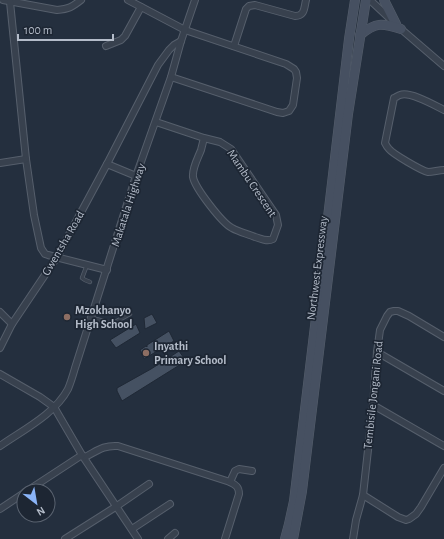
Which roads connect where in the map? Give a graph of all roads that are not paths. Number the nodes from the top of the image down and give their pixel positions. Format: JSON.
{"nodes":[{"id":1,"x":3,"y":0,"type":"edge"},
{"id":2,"x":81,"y":0,"type":"edge"},
{"id":3,"x":128,"y":0,"type":"edge"},
{"id":4,"x":195,"y":0,"type":"edge"},
{"id":5,"x":306,"y":0,"type":"edge"},
{"id":6,"x":355,"y":0,"type":"edge"},
{"id":7,"x":366,"y":0,"type":"edge"},
{"id":8,"x":370,"y":0,"type":"edge"},
{"id":9,"x":384,"y":0,"type":"edge"},
{"id":10,"x":10,"y":2,"type":"junction"},
{"id":11,"x":141,"y":7,"type":"junction"},
{"id":12,"x":398,"y":27,"type":"junction"},
{"id":13,"x":185,"y":30,"type":"junction"},
{"id":14,"x":360,"y":35,"type":"junction"},
{"id":15,"x":181,"y":41,"type":"junction"},
{"id":16,"x":106,"y":46,"type":"dead end"},
{"id":17,"x":234,"y":46,"type":"junction"},
{"id":18,"x":444,"y":66,"type":"edge"},
{"id":19,"x":171,"y":77,"type":"junction"},
{"id":20,"x":444,"y":110,"type":"edge"},
{"id":21,"x":156,"y":122,"type":"junction"},
{"id":22,"x":204,"y":138,"type":"junction"},
{"id":23,"x":26,"y":159,"type":"junction"},
{"id":24,"x":0,"y":163,"type":"edge"},
{"id":25,"x":107,"y":164,"type":"junction"},
{"id":26,"x":444,"y":170,"type":"edge"},
{"id":27,"x":136,"y":176,"type":"junction"},
{"id":28,"x":57,"y":257,"type":"junction"},
{"id":29,"x":87,"y":265,"type":"junction"},
{"id":30,"x":107,"y":270,"type":"junction"},
{"id":31,"x":90,"y":282,"type":"dead end"},
{"id":32,"x":0,"y":312,"type":"edge"},
{"id":33,"x":130,"y":314,"type":"dead end"},
{"id":34,"x":92,"y":318,"type":"junction"},
{"id":35,"x":12,"y":324,"type":"junction"},
{"id":36,"x":444,"y":336,"type":"edge"},
{"id":37,"x":0,"y":348,"type":"edge"},
{"id":38,"x":377,"y":352,"type":"junction"},
{"id":39,"x":0,"y":374,"type":"edge"},
{"id":40,"x":444,"y":391,"type":"edge"},
{"id":41,"x":373,"y":404,"type":"junction"},
{"id":42,"x":54,"y":407,"type":"junction"},
{"id":43,"x":0,"y":446,"type":"edge"},
{"id":44,"x":444,"y":446,"type":"edge"},
{"id":45,"x":84,"y":456,"type":"junction"},
{"id":46,"x":444,"y":468,"type":"edge"},
{"id":47,"x":252,"y":471,"type":"dead end"},
{"id":48,"x":230,"y":482,"type":"junction"},
{"id":49,"x":40,"y":483,"type":"edge"},
{"id":50,"x":149,"y":484,"type":"dead end"},
{"id":51,"x":363,"y":495,"type":"junction"},
{"id":52,"x":16,"y":498,"type":"edge"},
{"id":53,"x":170,"y":504,"type":"dead end"},
{"id":54,"x":117,"y":506,"type":"junction"},
{"id":55,"x":0,"y":509,"type":"edge"},
{"id":56,"x":132,"y":529,"type":"junction"},
{"id":57,"x":175,"y":533,"type":"dead end"},
{"id":58,"x":65,"y":539,"type":"edge"},
{"id":59,"x":138,"y":539,"type":"edge"},
{"id":60,"x":168,"y":539,"type":"edge"},
{"id":61,"x":225,"y":539,"type":"edge"},
{"id":62,"x":285,"y":539,"type":"edge"},
{"id":63,"x":293,"y":539,"type":"edge"},
{"id":64,"x":353,"y":539,"type":"edge"}],
"edges":[{"from":1,"to":10,"type":"street"},
{"from":2,"to":10,"type":"street"},
{"from":3,"to":11,"type":"street"},
{"from":4,"to":13,"type":"street","name":"Makatala Highway"},
{"from":5,"to":17,"type":"street"},
{"from":6,"to":62,"type":"main road","name":"Northwest Expressway"},
{"from":7,"to":14,"type":"main road","name":"Northwest Expressway"},
{"from":8,"to":12,"type":"street"},
{"from":9,"to":12,"type":"main road"},
{"from":10,"to":23,"type":"street"},
{"from":11,"to":13,"type":"street"},
{"from":11,"to":16,"type":"street"},
{"from":12,"to":14,"type":"main road"},
{"from":12,"to":18,"type":"street"},
{"from":13,"to":15,"type":"street","name":"Makatala Highway"},
{"from":13,"to":17,"type":"street"},
{"from":14,"to":63,"type":"main road","name":"Northwest Expressway"},
{"from":15,"to":19,"type":"street","name":"Makatala Highway"},
{"from":15,"to":25,"type":"street","name":"Gwentsha Road"},
{"from":17,"to":19,"type":"street"},
{"from":19,"to":21,"type":"street","name":"Makatala Highway"},
{"from":20,"to":26,"type":"street"},
{"from":21,"to":22,"type":"street","name":"Mambu Crescent"},
{"from":21,"to":27,"type":"street","name":"Makatala Highway"},
{"from":22,"to":22,"type":"street","name":"Mambu Crescent"},
{"from":23,"to":24,"type":"street"},
{"from":23,"to":28,"type":"street"},
{"from":25,"to":27,"type":"street"},
{"from":25,"to":28,"type":"street","name":"Gwentsha Road"},
{"from":27,"to":30,"type":"street","name":"Makatala Highway"},
{"from":28,"to":29,"type":"street"},
{"from":28,"to":35,"type":"street","name":"Gwentsha Road"},
{"from":29,"to":30,"type":"street"},
{"from":29,"to":31,"type":"lane"},
{"from":30,"to":34,"type":"street","name":"Makatala Highway"},
{"from":32,"to":35,"type":"street"},
{"from":33,"to":34,"type":"lane"},
{"from":34,"to":42,"type":"street","name":"Makatala Highway"},
{"from":35,"to":37,"type":"street","name":"Gwentsha Road"},
{"from":36,"to":38,"type":"street","name":"Tembisile Jongani Road"},
{"from":38,"to":40,"type":"street"},
{"from":38,"to":41,"type":"street","name":"Tembisile Jongani Road"},
{"from":39,"to":42,"type":"street"},
{"from":41,"to":44,"type":"street"},
{"from":41,"to":51,"type":"street","name":"Tembisile Jongani Road"},
{"from":42,"to":43,"type":"street","name":"Makatala Highway"},
{"from":42,"to":45,"type":"street"},
{"from":45,"to":48,"type":"street"},
{"from":45,"to":49,"type":"street"},
{"from":45,"to":54,"type":"street"},
{"from":46,"to":51,"type":"street"},
{"from":47,"to":48,"type":"street"},
{"from":48,"to":61,"type":"street"},
{"from":50,"to":54,"type":"street"},
{"from":51,"to":64,"type":"street","name":"Tembisile Jongani Road"},
{"from":52,"to":55,"type":"street"},
{"from":53,"to":56,"type":"street"},
{"from":54,"to":56,"type":"street"},
{"from":54,"to":58,"type":"street"},
{"from":56,"to":59,"type":"street"},
{"from":57,"to":60,"type":"street"}]}
